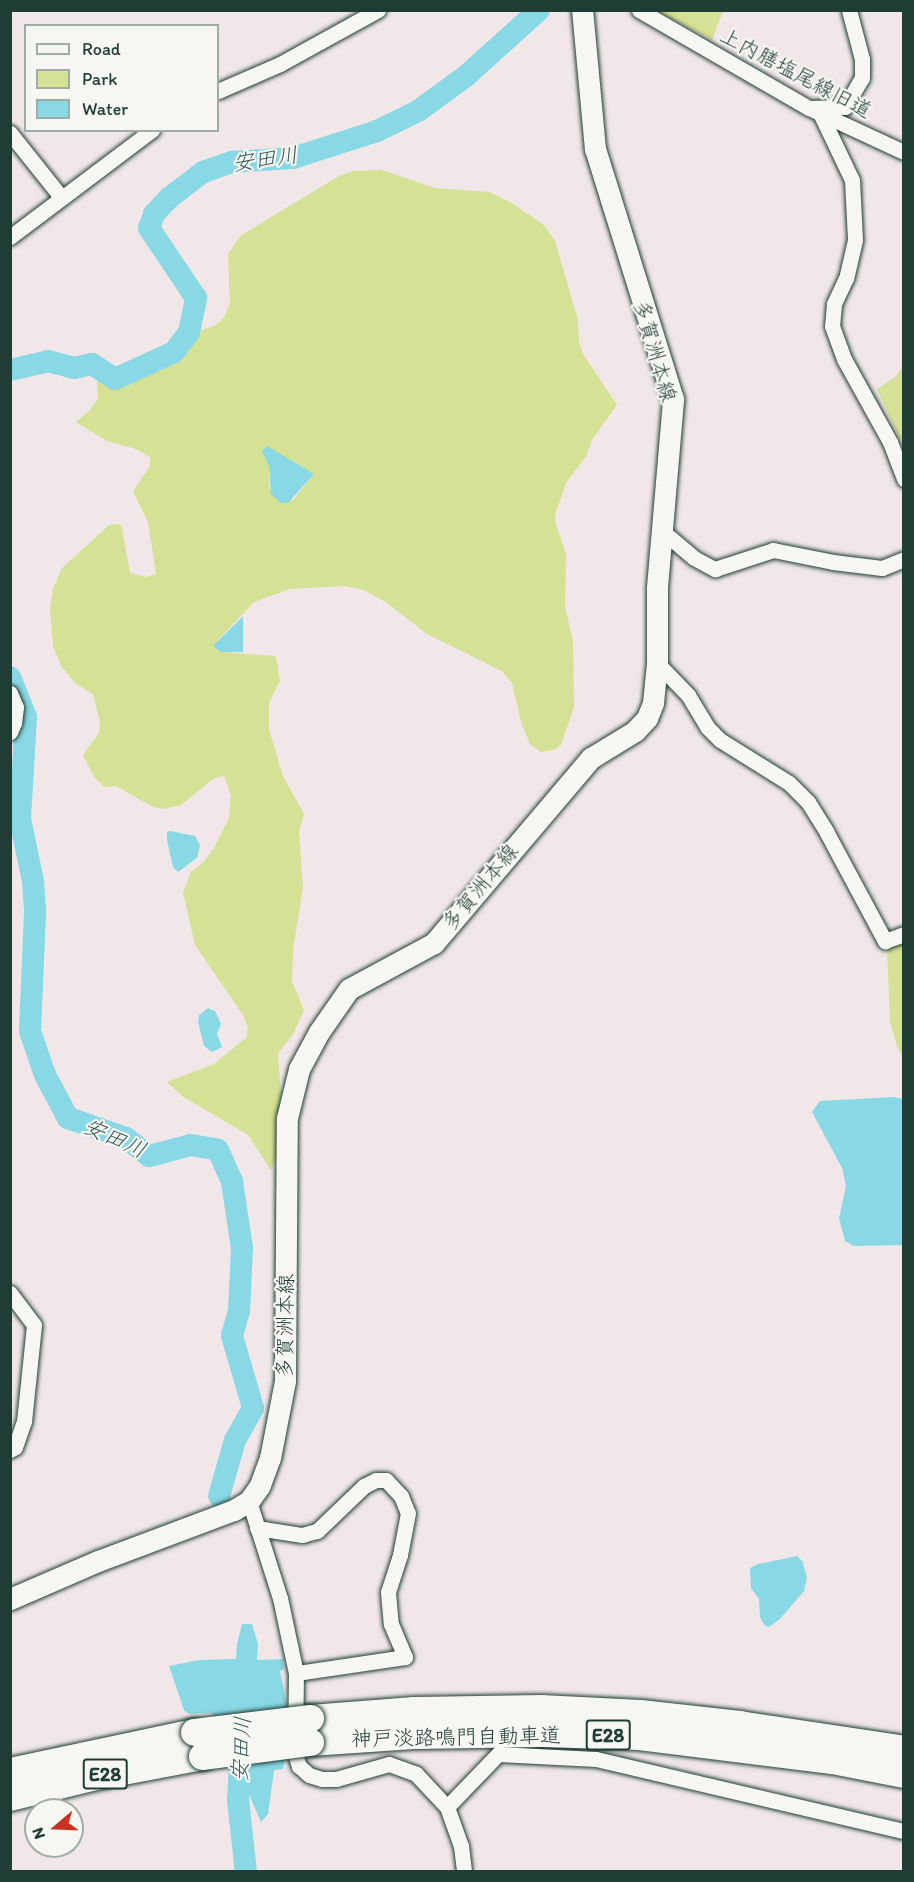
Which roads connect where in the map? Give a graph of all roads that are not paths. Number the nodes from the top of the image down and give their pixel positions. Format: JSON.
{"nodes":[{"id":1,"x":378,"y":10,"type":"edge"},
{"id":2,"x":582,"y":10,"type":"edge"},
{"id":3,"x":639,"y":10,"type":"edge"},
{"id":4,"x":849,"y":10,"type":"edge"},
{"id":5,"x":219,"y":91,"type":"edge"},
{"id":6,"x":815,"y":111,"type":"junction"},
{"id":7,"x":149,"y":132,"type":"edge"},
{"id":8,"x":10,"y":133,"type":"edge"},
{"id":9,"x":903,"y":152,"type":"edge"},
{"id":10,"x":61,"y":197,"type":"junction"},
{"id":11,"x":10,"y":237,"type":"edge"},
{"id":12,"x":903,"y":479,"type":"edge"},
{"id":13,"x":661,"y":530,"type":"junction"},
{"id":14,"x":903,"y":559,"type":"edge"},
{"id":15,"x":657,"y":663,"type":"junction"},
{"id":16,"x":10,"y":693,"type":"edge"},
{"id":17,"x":10,"y":732,"type":"edge"},
{"id":18,"x":903,"y":934,"type":"edge"},
{"id":19,"x":10,"y":1293,"type":"edge"},
{"id":20,"x":10,"y":1450,"type":"edge"},
{"id":21,"x":249,"y":1501,"type":"junction"},
{"id":22,"x":257,"y":1528,"type":"junction"},
{"id":23,"x":10,"y":1599,"type":"edge"},
{"id":24,"x":296,"y":1673,"type":"junction"},
{"id":25,"x":310,"y":1730,"type":"junction"},
{"id":26,"x":198,"y":1744,"type":"junction"},
{"id":27,"x":903,"y":1749,"type":"edge"},
{"id":28,"x":10,"y":1771,"type":"edge"},
{"id":29,"x":903,"y":1774,"type":"edge"},
{"id":30,"x":10,"y":1797,"type":"edge"},
{"id":31,"x":447,"y":1807,"type":"junction"},
{"id":32,"x":903,"y":1831,"type":"edge"},
{"id":33,"x":464,"y":1872,"type":"edge"}],
"edges":[{"from":1,"to":5,"type":"street"},
{"from":2,"to":13,"type":"main road","name":"多賀洲本線"},
{"from":3,"to":6,"type":"street","name":"上内膳塩尾線旧道"},
{"from":4,"to":6,"type":"street"},
{"from":6,"to":9,"type":"street","name":"上内膳塩尾線旧道"},
{"from":6,"to":12,"type":"street"},
{"from":7,"to":10,"type":"street"},
{"from":8,"to":10,"type":"street"},
{"from":10,"to":11,"type":"street"},
{"from":13,"to":14,"type":"street"},
{"from":13,"to":15,"type":"main road","name":"多賀洲本線"},
{"from":15,"to":18,"type":"street"},
{"from":15,"to":21,"type":"main road","name":"多賀洲本線"},
{"from":16,"to":17,"type":"street"},
{"from":19,"to":20,"type":"street"},
{"from":21,"to":22,"type":"street"},
{"from":21,"to":23,"type":"main road"},
{"from":22,"to":24,"type":"street"},
{"from":22,"to":24,"type":"street"},
{"from":24,"to":31,"type":"street"},
{"from":25,"to":26,"type":"highway","name":"神戸淡路鳴門自動車道","number":"E28","bridge":true},
{"from":25,"to":27,"type":"highway","name":"神戸淡路鳴門自動車道","number":"E28"},
{"from":25,"to":29,"type":"highway","name":"神戸淡路鳴門自動車道","number":"E28"},
{"from":26,"to":28,"type":"highway","name":"神戸淡路鳴門自動車道","number":"E28"},
{"from":26,"to":30,"type":"highway","name":"神戸淡路鳴門自動車道","number":"E28"},
{"from":31,"to":32,"type":"street"},
{"from":31,"to":33,"type":"street"}]}
